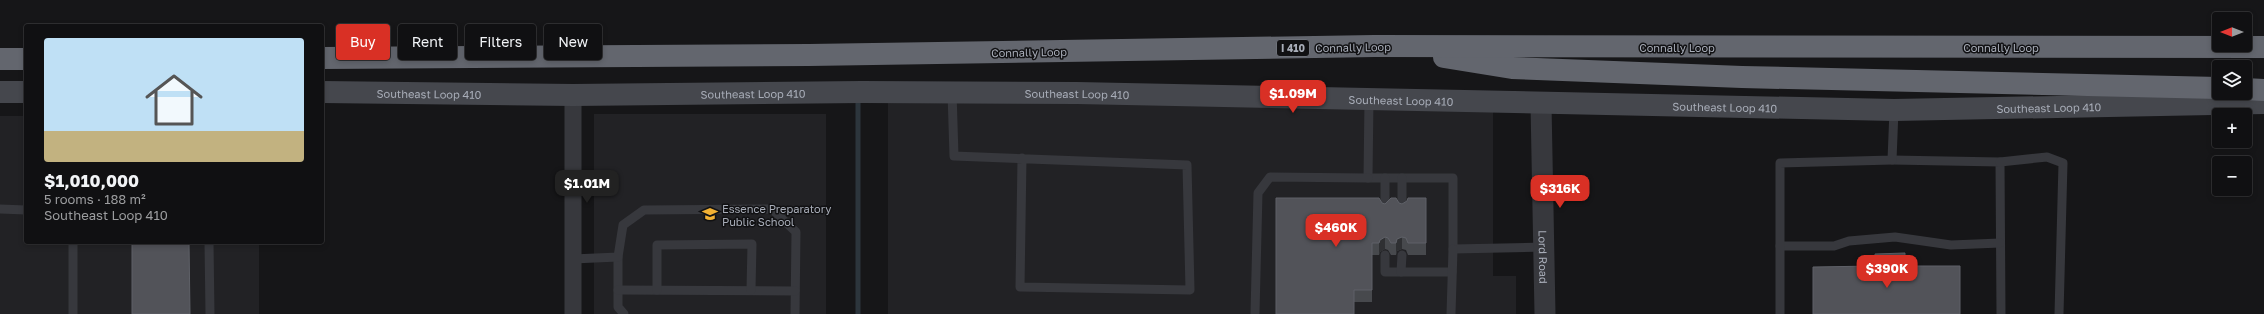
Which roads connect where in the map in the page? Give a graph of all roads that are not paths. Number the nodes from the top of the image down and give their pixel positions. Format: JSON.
{"nodes":[{"id":1,"x":1374,"y":46,"type":"junction"},
{"id":2,"x":2264,"y":47,"type":"edge"},
{"id":3,"x":324,"y":58,"type":"edge"},
{"id":4,"x":0,"y":59,"type":"edge"},
{"id":5,"x":24,"y":59,"type":"edge"},
{"id":6,"x":2212,"y":88,"type":"edge"},
{"id":7,"x":2252,"y":89,"type":"edge"},
{"id":8,"x":2264,"y":90,"type":"edge"},
{"id":9,"x":0,"y":92,"type":"edge"},
{"id":10,"x":24,"y":92,"type":"edge"},
{"id":11,"x":324,"y":92,"type":"edge"},
{"id":12,"x":952,"y":92,"type":"junction"},
{"id":13,"x":573,"y":95,"type":"junction"},
{"id":14,"x":1369,"y":99,"type":"junction"},
{"id":15,"x":1541,"y":104,"type":"junction"},
{"id":16,"x":2264,"y":104,"type":"edge"},
{"id":17,"x":1894,"y":110,"type":"junction"},
{"id":18,"x":1022,"y":158,"type":"junction"},
{"id":19,"x":1892,"y":160,"type":"junction"},
{"id":20,"x":2000,"y":162,"type":"junction"},
{"id":21,"x":1368,"y":178,"type":"junction"},
{"id":22,"x":1385,"y":178,"type":"junction"},
{"id":23,"x":1402,"y":178,"type":"junction"},
{"id":24,"x":0,"y":209,"type":"edge"},
{"id":25,"x":24,"y":210,"type":"edge"},
{"id":26,"x":1385,"y":210,"type":"edge"},
{"id":27,"x":1402,"y":210,"type":"edge"},
{"id":28,"x":2000,"y":243,"type":"junction"},
{"id":29,"x":73,"y":244,"type":"edge"},
{"id":30,"x":208,"y":244,"type":"edge"},
{"id":31,"x":1780,"y":246,"type":"junction"},
{"id":32,"x":1544,"y":247,"type":"junction"},
{"id":33,"x":1453,"y":249,"type":"junction"},
{"id":34,"x":1385,"y":255,"type":"dead end"},
{"id":35,"x":1402,"y":255,"type":"dead end"},
{"id":36,"x":618,"y":258,"type":"junction"},
{"id":37,"x":573,"y":259,"type":"junction"},
{"id":38,"x":1401,"y":272,"type":"junction"},
{"id":39,"x":1452,"y":272,"type":"junction"},
{"id":40,"x":618,"y":290,"type":"junction"},
{"id":41,"x":657,"y":290,"type":"junction"},
{"id":42,"x":751,"y":290,"type":"junction"},
{"id":43,"x":796,"y":291,"type":"junction"},
{"id":44,"x":1256,"y":313,"type":"edge"},
{"id":45,"x":72,"y":314,"type":"edge"},
{"id":46,"x":210,"y":314,"type":"edge"},
{"id":47,"x":573,"y":314,"type":"edge"},
{"id":48,"x":624,"y":314,"type":"edge"},
{"id":49,"x":795,"y":314,"type":"edge"},
{"id":50,"x":1451,"y":314,"type":"edge"},
{"id":51,"x":1544,"y":314,"type":"edge"},
{"id":52,"x":1780,"y":314,"type":"edge"},
{"id":53,"x":2001,"y":314,"type":"edge"},
{"id":54,"x":2060,"y":314,"type":"edge"}],
"edges":[{"from":1,"to":2,"type":"highway","name":"Connally Loop","number":"I 410"},
{"from":1,"to":3,"type":"highway","name":"Connally Loop","number":"I 410"},
{"from":1,"to":6,"type":"highway"},
{"from":4,"to":5,"type":"highway"},
{"from":7,"to":8,"type":"highway"},
{"from":9,"to":10,"type":"main road"},
{"from":11,"to":13,"type":"main road","name":"Southeast Loop 410"},
{"from":12,"to":13,"type":"main road","name":"Southeast Loop 410"},
{"from":12,"to":14,"type":"main road","name":"Southeast Loop 410"},
{"from":12,"to":18,"type":"lane"},
{"from":13,"to":37,"type":"street"},
{"from":14,"to":15,"type":"main road","name":"Southeast Loop 410"},
{"from":14,"to":21,"type":"lane"},
{"from":15,"to":17,"type":"main road","name":"Southeast Loop 410"},
{"from":15,"to":32,"type":"street","name":"Lord Road"},
{"from":16,"to":17,"type":"main road","name":"Southeast Loop 410"},
{"from":17,"to":19,"type":"lane"},
{"from":18,"to":18,"type":"lane"},
{"from":19,"to":20,"type":"lane"},
{"from":19,"to":31,"type":"lane"},
{"from":20,"to":28,"type":"lane"},
{"from":20,"to":54,"type":"lane"},
{"from":21,"to":22,"type":"lane"},
{"from":21,"to":44,"type":"lane"},
{"from":22,"to":23,"type":"lane"},
{"from":22,"to":26,"type":"lane"},
{"from":23,"to":27,"type":"lane"},
{"from":23,"to":33,"type":"lane"},
{"from":24,"to":25,"type":"lane"},
{"from":28,"to":31,"type":"lane"},
{"from":28,"to":53,"type":"lane"},
{"from":29,"to":45,"type":"lane"},
{"from":30,"to":46,"type":"lane"},
{"from":31,"to":52,"type":"lane"},
{"from":32,"to":33,"type":"lane"},
{"from":32,"to":51,"type":"street","name":"Lord Road"},
{"from":33,"to":39,"type":"lane"},
{"from":34,"to":38,"type":"lane"},
{"from":35,"to":38,"type":"lane"},
{"from":36,"to":37,"type":"lane"},
{"from":36,"to":40,"type":"lane"},
{"from":36,"to":43,"type":"lane"},
{"from":37,"to":47,"type":"street"},
{"from":38,"to":39,"type":"lane"},
{"from":39,"to":50,"type":"lane"},
{"from":40,"to":41,"type":"lane"},
{"from":40,"to":48,"type":"lane"},
{"from":41,"to":42,"type":"lane"},
{"from":41,"to":42,"type":"lane"},
{"from":42,"to":43,"type":"lane"},
{"from":43,"to":49,"type":"lane"}]}
